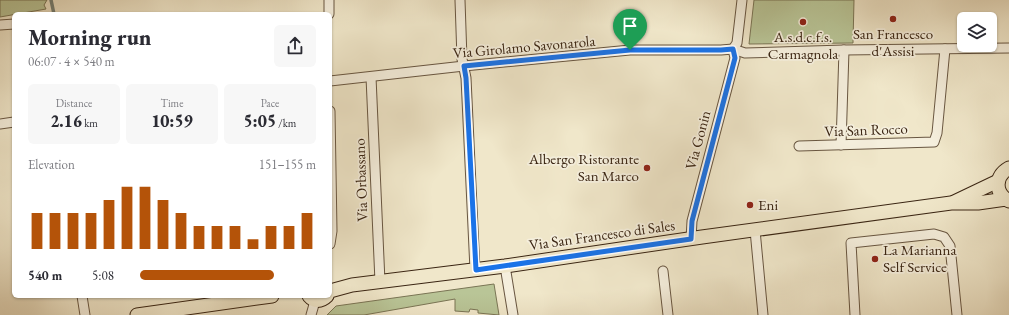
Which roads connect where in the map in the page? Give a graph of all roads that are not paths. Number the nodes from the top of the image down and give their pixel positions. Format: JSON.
{"nodes":[{"id":1,"x":328,"y":0,"type":"edge"},
{"id":2,"x":460,"y":0,"type":"edge"},
{"id":3,"x":742,"y":0,"type":"edge"},
{"id":4,"x":329,"y":12,"type":"edge"},
{"id":5,"x":12,"y":24,"type":"edge"},
{"id":6,"x":0,"y":25,"type":"edge"},
{"id":7,"x":1009,"y":48,"type":"edge"},
{"id":8,"x":733,"y":49,"type":"junction"},
{"id":9,"x":945,"y":49,"type":"junction"},
{"id":10,"x":844,"y":50,"type":"junction"},
{"id":11,"x":464,"y":66,"type":"junction"},
{"id":12,"x":371,"y":77,"type":"junction"},
{"id":13,"x":332,"y":81,"type":"edge"},
{"id":14,"x":12,"y":122,"type":"edge"},
{"id":15,"x":0,"y":124,"type":"edge"},
{"id":16,"x":841,"y":145,"type":"junction"},
{"id":17,"x":799,"y":146,"type":"dead end"},
{"id":18,"x":1009,"y":168,"type":"edge"},
{"id":19,"x":998,"y":181,"type":"junction"},
{"id":20,"x":1008,"y":200,"type":"edge"},
{"id":21,"x":951,"y":203,"type":"junction"},
{"id":22,"x":754,"y":230,"type":"junction"},
{"id":23,"x":691,"y":239,"type":"junction"},
{"id":24,"x":505,"y":266,"type":"junction"},
{"id":25,"x":476,"y":270,"type":"junction"},
{"id":26,"x":663,"y":270,"type":"dead end"},
{"id":27,"x":380,"y":282,"type":"junction"},
{"id":28,"x":332,"y":290,"type":"edge"},
{"id":29,"x":82,"y":298,"type":"edge"},
{"id":30,"x":258,"y":298,"type":"edge"},
{"id":31,"x":317,"y":298,"type":"edge"},
{"id":32,"x":85,"y":315,"type":"edge"},
{"id":33,"x":137,"y":315,"type":"edge"},
{"id":34,"x":311,"y":315,"type":"edge"},
{"id":35,"x":513,"y":315,"type":"edge"},
{"id":36,"x":668,"y":315,"type":"edge"},
{"id":37,"x":763,"y":315,"type":"edge"},
{"id":38,"x":855,"y":315,"type":"edge"},
{"id":39,"x":957,"y":315,"type":"edge"}],
"edges":[{"from":1,"to":4,"type":"street"},
{"from":2,"to":11,"type":"street"},
{"from":3,"to":8,"type":"street","name":"Via Gonin"},
{"from":5,"to":6,"type":"street"},
{"from":7,"to":9,"type":"street","name":"Via Girolamo Savonarola"},
{"from":8,"to":10,"type":"street","name":"Via Girolamo Savonarola"},
{"from":8,"to":11,"type":"street","name":"Via Girolamo Savonarola"},
{"from":8,"to":23,"type":"street","name":"Via Gonin"},
{"from":9,"to":10,"type":"street","name":"Via Girolamo Savonarola"},
{"from":9,"to":16,"type":"street","name":"Via San Rocco"},
{"from":10,"to":16,"type":"street"},
{"from":11,"to":12,"type":"street","name":"Via Girolamo Savonarola"},
{"from":11,"to":25,"type":"street"},
{"from":12,"to":13,"type":"street","name":"Via Girolamo Savonarola"},
{"from":12,"to":27,"type":"street","name":"Via Orbassano"},
{"from":14,"to":15,"type":"street"},
{"from":16,"to":17,"type":"street","name":"Via San Rocco"},
{"from":18,"to":19,"type":"main road"},
{"from":19,"to":20,"type":"main road"},
{"from":19,"to":21,"type":"main road","name":"Via San Francesco di Sales"},
{"from":20,"to":21,"type":"main road","name":"Via San Francesco di Sales"},
{"from":21,"to":22,"type":"main road","name":"Via San Francesco di Sales"},
{"from":22,"to":23,"type":"main road","name":"Via San Francesco di Sales"},
{"from":22,"to":37,"type":"street"},
{"from":23,"to":24,"type":"main road","name":"Via San Francesco di Sales"},
{"from":24,"to":25,"type":"main road","name":"Via San Francesco di Sales"},
{"from":24,"to":35,"type":"street"},
{"from":25,"to":27,"type":"main road","name":"Via San Francesco di Sales"},
{"from":26,"to":36,"type":"street"},
{"from":27,"to":28,"type":"main road","name":"Via San Francesco di Sales"},
{"from":29,"to":32,"type":"street"},
{"from":30,"to":33,"type":"main road"},
{"from":31,"to":34,"type":"street"},
{"from":38,"to":39,"type":"street"}]}
